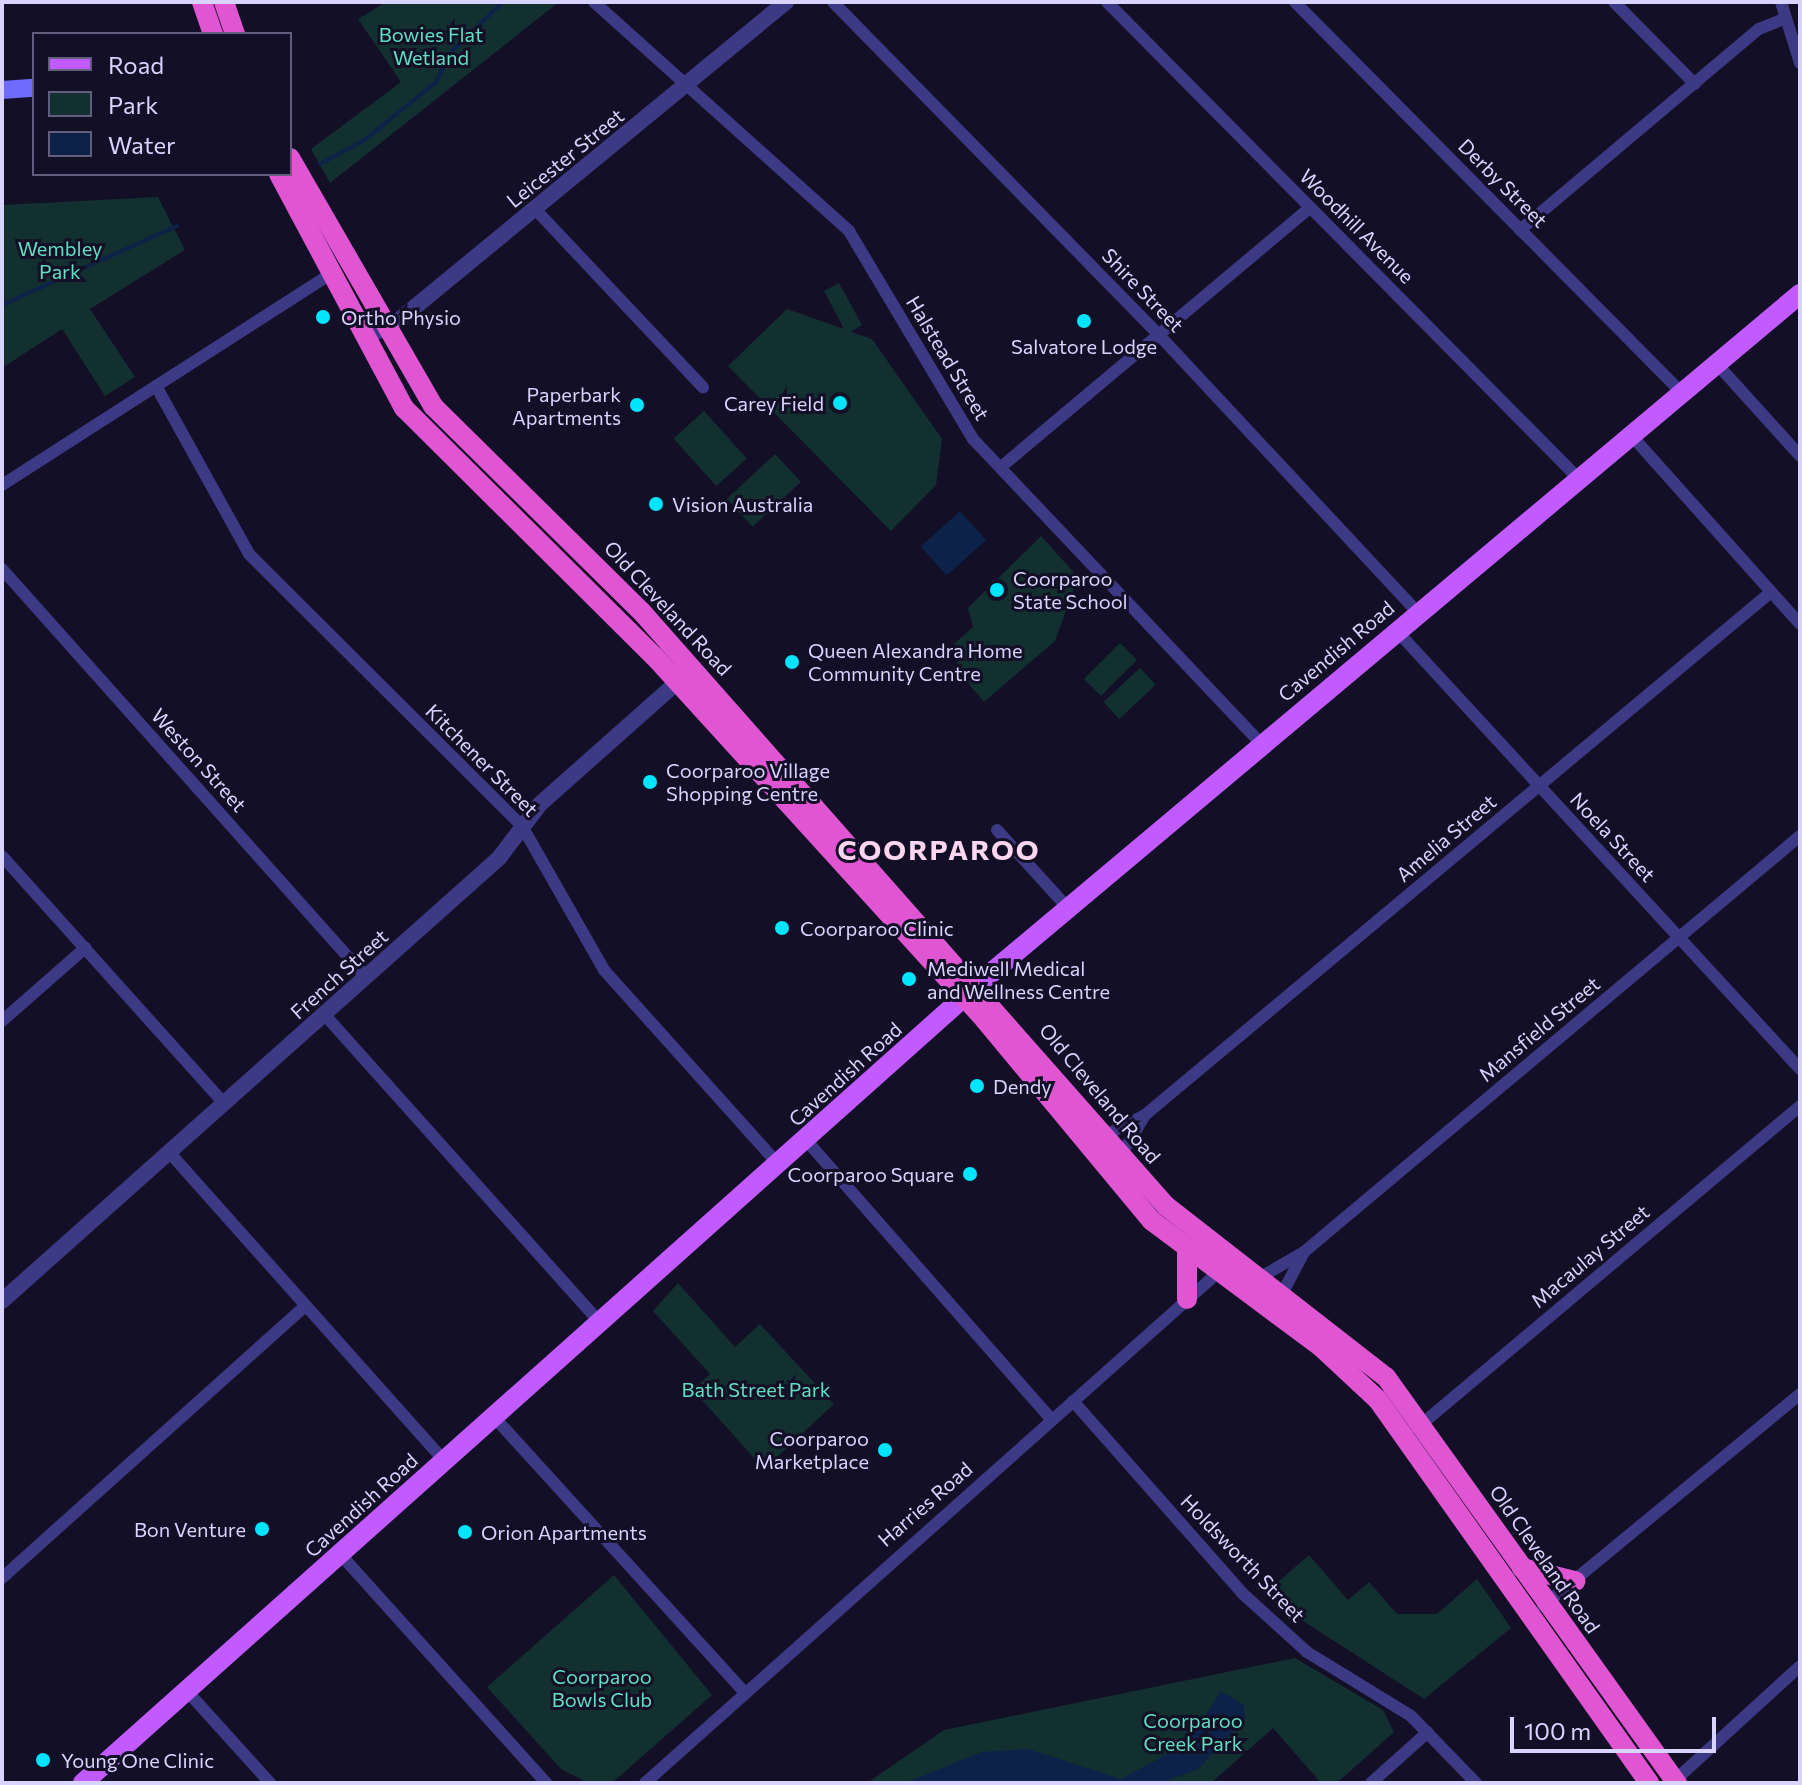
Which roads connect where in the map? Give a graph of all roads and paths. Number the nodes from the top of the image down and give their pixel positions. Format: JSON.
{"nodes":[{"id":1,"x":202,"y":2,"type":"edge"},
{"id":2,"x":224,"y":2,"type":"edge"},
{"id":3,"x":594,"y":2,"type":"edge"},
{"id":4,"x":786,"y":2,"type":"edge"},
{"id":5,"x":833,"y":2,"type":"edge"},
{"id":6,"x":1107,"y":2,"type":"edge"},
{"id":7,"x":1295,"y":2,"type":"edge"},
{"id":8,"x":1614,"y":2,"type":"edge"},
{"id":9,"x":1781,"y":2,"type":"edge"},
{"id":10,"x":1781,"y":20,"type":"junction"},
{"id":11,"x":212,"y":32,"type":"edge"},
{"id":12,"x":234,"y":32,"type":"edge"},
{"id":13,"x":1800,"y":63,"type":"edge"},
{"id":14,"x":1695,"y":84,"type":"junction"},
{"id":15,"x":685,"y":85,"type":"junction"},
{"id":16,"x":32,"y":88,"type":"edge"},
{"id":17,"x":2,"y":90,"type":"edge"},
{"id":18,"x":292,"y":162,"type":"edge"},
{"id":19,"x":280,"y":176,"type":"edge"},
{"id":20,"x":1310,"y":208,"type":"junction"},
{"id":21,"x":535,"y":209,"type":"junction"},
{"id":22,"x":1520,"y":230,"type":"junction"},
{"id":23,"x":331,"y":274,"type":"junction"},
{"id":24,"x":1800,"y":294,"type":"edge"},
{"id":25,"x":384,"y":328,"type":"junction"},
{"id":26,"x":1159,"y":335,"type":"junction"},
{"id":27,"x":365,"y":338,"type":"junction"},
{"id":28,"x":1717,"y":364,"type":"junction"},
{"id":29,"x":156,"y":386,"type":"junction"},
{"id":30,"x":703,"y":387,"type":"dead end"},
{"id":31,"x":1682,"y":393,"type":"junction"},
{"id":32,"x":1631,"y":435,"type":"junction"},
{"id":33,"x":1800,"y":456,"type":"edge"},
{"id":34,"x":1001,"y":467,"type":"junction"},
{"id":35,"x":1579,"y":479,"type":"junction"},
{"id":36,"x":2,"y":485,"type":"edge"},
{"id":37,"x":2,"y":569,"type":"edge"},
{"id":38,"x":1771,"y":592,"type":"junction"},
{"id":39,"x":1418,"y":613,"type":"junction"},
{"id":40,"x":1800,"y":624,"type":"edge"},
{"id":41,"x":1397,"y":631,"type":"junction"},
{"id":42,"x":685,"y":675,"type":"junction"},
{"id":43,"x":1262,"y":745,"type":"junction"},
{"id":44,"x":1539,"y":786,"type":"junction"},
{"id":45,"x":522,"y":826,"type":"junction"},
{"id":46,"x":997,"y":830,"type":"dead end"},
{"id":47,"x":1800,"y":836,"type":"edge"},
{"id":48,"x":2,"y":856,"type":"edge"},
{"id":49,"x":1067,"y":907,"type":"junction"},
{"id":50,"x":1679,"y":937,"type":"junction"},
{"id":51,"x":85,"y":948,"type":"junction"},
{"id":52,"x":366,"y":977,"type":"junction"},
{"id":53,"x":972,"y":992,"type":"junction"},
{"id":54,"x":324,"y":1014,"type":"junction"},
{"id":55,"x":2,"y":1021,"type":"edge"},
{"id":56,"x":1800,"y":1069,"type":"edge"},
{"id":57,"x":224,"y":1103,"type":"junction"},
{"id":58,"x":1800,"y":1106,"type":"edge"},
{"id":59,"x":1145,"y":1115,"type":"junction"},
{"id":60,"x":1104,"y":1136,"type":"junction"},
{"id":61,"x":806,"y":1140,"type":"junction"},
{"id":62,"x":169,"y":1152,"type":"junction"},
{"id":63,"x":1121,"y":1155,"type":"junction"},
{"id":64,"x":779,"y":1165,"type":"junction"},
{"id":65,"x":1187,"y":1250,"type":"junction"},
{"id":66,"x":1304,"y":1252,"type":"junction"},
{"id":67,"x":1235,"y":1257,"type":"junction"},
{"id":68,"x":1218,"y":1273,"type":"junction"},
{"id":69,"x":1261,"y":1277,"type":"junction"},
{"id":70,"x":1283,"y":1292,"type":"junction"},
{"id":71,"x":1187,"y":1299,"type":"junction"},
{"id":72,"x":2,"y":1301,"type":"edge"},
{"id":73,"x":305,"y":1306,"type":"junction"},
{"id":74,"x":601,"y":1324,"type":"junction"},
{"id":75,"x":1800,"y":1394,"type":"edge"},
{"id":76,"x":1073,"y":1401,"type":"junction"},
{"id":77,"x":495,"y":1418,"type":"junction"},
{"id":78,"x":1051,"y":1419,"type":"junction"},
{"id":79,"x":1414,"y":1431,"type":"junction"},
{"id":80,"x":445,"y":1462,"type":"junction"},
{"id":81,"x":341,"y":1555,"type":"junction"},
{"id":82,"x":1522,"y":1568,"type":"junction"},
{"id":83,"x":2,"y":1578,"type":"edge"},
{"id":84,"x":1575,"y":1581,"type":"junction"},
{"id":85,"x":1538,"y":1609,"type":"junction"},
{"id":86,"x":1800,"y":1666,"type":"edge"},
{"id":87,"x":187,"y":1691,"type":"junction"},
{"id":88,"x":744,"y":1692,"type":"junction"},
{"id":89,"x":1428,"y":1732,"type":"junction"},
{"id":90,"x":1674,"y":1782,"type":"edge"},
{"id":91,"x":83,"y":1783,"type":"edge"},
{"id":92,"x":270,"y":1783,"type":"edge"},
{"id":93,"x":546,"y":1783,"type":"edge"},
{"id":94,"x":645,"y":1783,"type":"edge"},
{"id":95,"x":1371,"y":1783,"type":"edge"},
{"id":96,"x":1476,"y":1783,"type":"edge"},
{"id":97,"x":1649,"y":1783,"type":"edge"}],
"edges":[{"from":1,"to":11,"type":"highway"},
{"from":2,"to":12,"type":"highway"},
{"from":3,"to":15,"type":"street","name":"Halstead Street"},
{"from":4,"to":15,"type":"street","name":"Leicester Street"},
{"from":5,"to":26,"type":"street","name":"Shire Street"},
{"from":6,"to":20,"type":"street","name":"Woodhill Avenue"},
{"from":7,"to":22,"type":"street","name":"Derby Street"},
{"from":8,"to":14,"type":"street"},
{"from":9,"to":10,"type":"street"},
{"from":10,"to":13,"type":"street"},
{"from":10,"to":14,"type":"street"},
{"from":14,"to":22,"type":"street"},
{"from":15,"to":21,"type":"street","name":"Leicester Street"},
{"from":15,"to":34,"type":"street","name":"Halstead Street"},
{"from":16,"to":17,"type":"main road"},
{"from":18,"to":25,"type":"highway","name":"Old Cleveland Road"},
{"from":19,"to":23,"type":"highway","name":"Old Cleveland Road"},
{"from":20,"to":26,"type":"street"},
{"from":20,"to":35,"type":"street","name":"Woodhill Avenue"},
{"from":21,"to":25,"type":"street","name":"Leicester Street"},
{"from":21,"to":30,"type":"street"},
{"from":22,"to":31,"type":"street","name":"Derby Street"},
{"from":23,"to":27,"type":"highway","name":"Old Cleveland Road"},
{"from":23,"to":29,"type":"street"},
{"from":24,"to":28,"type":"main road","name":"Cavendish Road"},
{"from":25,"to":27,"type":"street","name":"Leicester Street"},
{"from":25,"to":42,"type":"highway","name":"Old Cleveland Road"},
{"from":26,"to":34,"type":"street"},
{"from":26,"to":39,"type":"street","name":"Shire Street"},
{"from":27,"to":42,"type":"highway","name":"Old Cleveland Road"},
{"from":28,"to":31,"type":"main road","name":"Cavendish Road"},
{"from":28,"to":33,"type":"street"},
{"from":29,"to":36,"type":"street"},
{"from":29,"to":45,"type":"street","name":"Kitchener Street"},
{"from":31,"to":32,"type":"main road","name":"Cavendish Road"},
{"from":32,"to":35,"type":"main road","name":"Cavendish Road"},
{"from":32,"to":38,"type":"street"},
{"from":34,"to":43,"type":"street","name":"Halstead Street"},
{"from":35,"to":39,"type":"main road","name":"Cavendish Road"},
{"from":37,"to":52,"type":"street","name":"Weston Street"},
{"from":38,"to":40,"type":"street"},
{"from":38,"to":44,"type":"street","name":"Amelia Street"},
{"from":39,"to":41,"type":"main road","name":"Cavendish Road"},
{"from":41,"to":43,"type":"main road","name":"Cavendish Road"},
{"from":41,"to":44,"type":"street","name":"Noela Street"},
{"from":42,"to":45,"type":"street","name":"French Street"},
{"from":42,"to":53,"type":"highway","name":"Old Cleveland Road"},
{"from":43,"to":49,"type":"main road","name":"Cavendish Road"},
{"from":44,"to":50,"type":"street","name":"Noela Street"},
{"from":44,"to":59,"type":"street","name":"Amelia Street"},
{"from":45,"to":52,"type":"street","name":"French Street"},
{"from":45,"to":64,"type":"street","name":"Kitchener Street"},
{"from":46,"to":49,"type":"street"},
{"from":47,"to":50,"type":"street","name":"Mansfield Street"},
{"from":48,"to":51,"type":"street"},
{"from":49,"to":53,"type":"main road","name":"Cavendish Road"},
{"from":50,"to":56,"type":"street","name":"Noela Street"},
{"from":50,"to":66,"type":"street","name":"Mansfield Street"},
{"from":51,"to":55,"type":"street"},
{"from":51,"to":57,"type":"street"},
{"from":52,"to":54,"type":"street","name":"French Street"},
{"from":53,"to":60,"type":"highway","name":"Old Cleveland Road"},
{"from":53,"to":61,"type":"main road","name":"Cavendish Road"},
{"from":53,"to":65,"type":"highway","name":"Old Cleveland Road"},
{"from":54,"to":57,"type":"street","name":"French Street"},
{"from":54,"to":74,"type":"street"},
{"from":57,"to":62,"type":"street","name":"French Street"},
{"from":58,"to":79,"type":"street","name":"Macaulay Street"},
{"from":59,"to":60,"type":"street","name":"Amelia Street"},
{"from":59,"to":63,"type":"street","name":"Amelia Street"},
{"from":60,"to":63,"type":"highway","name":"Old Cleveland Road"},
{"from":61,"to":64,"type":"main road","name":"Cavendish Road"},
{"from":61,"to":78,"type":"street"},
{"from":62,"to":72,"type":"street","name":"French Street"},
{"from":62,"to":73,"type":"street"},
{"from":63,"to":67,"type":"highway","name":"Old Cleveland Road"},
{"from":64,"to":74,"type":"main road","name":"Cavendish Road"},
{"from":65,"to":68,"type":"highway","name":"Old Cleveland Road"},
{"from":65,"to":71,"type":"highway"},
{"from":66,"to":69,"type":"street","name":"Mansfield Street"},
{"from":66,"to":70,"type":"street","name":"Mansfield Street"},
{"from":67,"to":68,"type":"street","name":"Harries Road"},
{"from":67,"to":69,"type":"highway","name":"Old Cleveland Road"},
{"from":68,"to":71,"type":"street","name":"Harries Road"},
{"from":68,"to":79,"type":"highway","name":"Old Cleveland Road"},
{"from":69,"to":70,"type":"highway","name":"Old Cleveland Road"},
{"from":70,"to":79,"type":"highway","name":"Old Cleveland Road"},
{"from":71,"to":76,"type":"street","name":"Harries Road"},
{"from":73,"to":80,"type":"street"},
{"from":73,"to":83,"type":"street"},
{"from":74,"to":77,"type":"main road","name":"Cavendish Road"},
{"from":75,"to":84,"type":"street"},
{"from":76,"to":78,"type":"street","name":"Harries Road"},
{"from":76,"to":89,"type":"street","name":"Holdsworth Street"},
{"from":77,"to":80,"type":"main road","name":"Cavendish Road"},
{"from":77,"to":88,"type":"street"},
{"from":78,"to":88,"type":"street","name":"Harries Road"},
{"from":79,"to":82,"type":"highway","name":"Old Cleveland Road"},
{"from":79,"to":85,"type":"highway","name":"Old Cleveland Road"},
{"from":80,"to":81,"type":"main road","name":"Cavendish Road"},
{"from":81,"to":87,"type":"main road","name":"Cavendish Road"},
{"from":81,"to":93,"type":"street"},
{"from":82,"to":84,"type":"highway"},
{"from":82,"to":85,"type":"highway","name":"Old Cleveland Road"},
{"from":84,"to":85,"type":"street"},
{"from":85,"to":90,"type":"highway","name":"Old Cleveland Road"},
{"from":85,"to":97,"type":"highway","name":"Old Cleveland Road"},
{"from":86,"to":90,"type":"street"},
{"from":87,"to":91,"type":"main road","name":"Cavendish Road"},
{"from":87,"to":92,"type":"street"},
{"from":88,"to":94,"type":"street","name":"Harries Road"},
{"from":89,"to":95,"type":"street"},
{"from":89,"to":96,"type":"street","name":"Holdsworth Street"}]}
